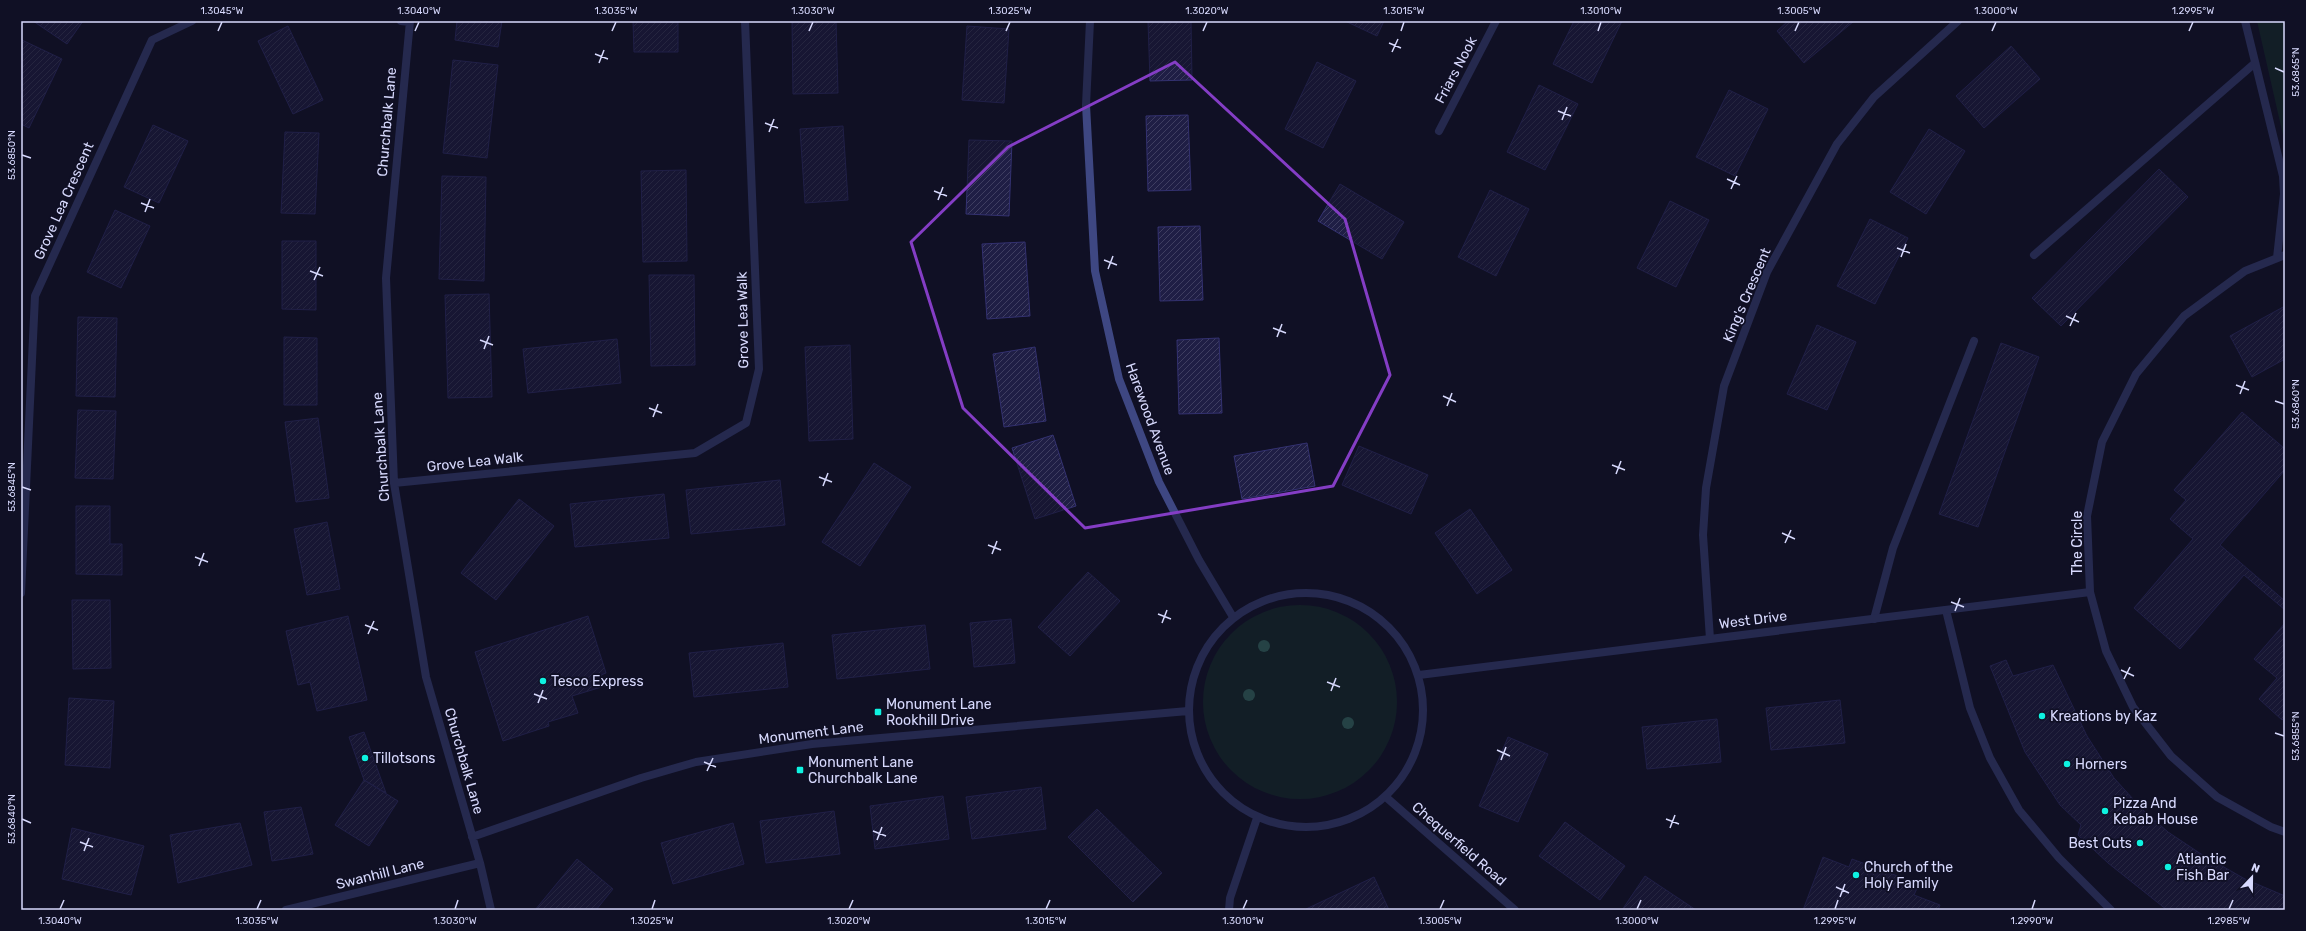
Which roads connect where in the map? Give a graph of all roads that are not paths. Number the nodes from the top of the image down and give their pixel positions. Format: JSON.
{"nodes":[{"id":1,"x":192,"y":21,"type":"edge"},
{"id":2,"x":401,"y":21,"type":"edge"},
{"id":3,"x":410,"y":21,"type":"edge"},
{"id":4,"x":745,"y":21,"type":"edge"},
{"id":5,"x":1090,"y":21,"type":"edge"},
{"id":6,"x":1496,"y":21,"type":"edge"},
{"id":7,"x":1958,"y":21,"type":"edge"},
{"id":8,"x":2245,"y":21,"type":"edge"},
{"id":9,"x":2255,"y":62,"type":"junction"},
{"id":10,"x":1439,"y":130,"type":"dead end"},
{"id":11,"x":2034,"y":255,"type":"dead end"},
{"id":12,"x":2285,"y":255,"type":"edge"},
{"id":13,"x":2277,"y":258,"type":"junction"},
{"id":14,"x":1974,"y":341,"type":"dead end"},
{"id":15,"x":394,"y":483,"type":"junction"},
{"id":16,"x":2090,"y":592,"type":"junction"},
{"id":17,"x":21,"y":594,"type":"edge"},
{"id":18,"x":1946,"y":610,"type":"junction"},
{"id":19,"x":1233,"y":617,"type":"junction"},
{"id":20,"x":1874,"y":618,"type":"junction"},
{"id":21,"x":1710,"y":639,"type":"junction"},
{"id":22,"x":1419,"y":675,"type":"junction"},
{"id":23,"x":1188,"y":711,"type":"junction"},
{"id":24,"x":1387,"y":798,"type":"junction"},
{"id":25,"x":1257,"y":818,"type":"junction"},
{"id":26,"x":2285,"y":832,"type":"edge"},
{"id":27,"x":472,"y":837,"type":"junction"},
{"id":28,"x":480,"y":863,"type":"junction"},
{"id":29,"x":286,"y":910,"type":"edge"},
{"id":30,"x":491,"y":910,"type":"edge"},
{"id":31,"x":1229,"y":910,"type":"edge"},
{"id":32,"x":1515,"y":910,"type":"edge"},
{"id":33,"x":2111,"y":910,"type":"edge"}],
"edges":[{"from":1,"to":17,"type":"street","name":"Grove Lea Crescent"},
{"from":2,"to":3,"type":"street"},
{"from":3,"to":15,"type":"street","name":"Churchbalk Lane"},
{"from":4,"to":15,"type":"street","name":"Grove Lea Walk"},
{"from":5,"to":19,"type":"street","name":"Harewood Avenue"},
{"from":6,"to":10,"type":"street","name":"Friars Nook"},
{"from":7,"to":21,"type":"street","name":"King's Crescent"},
{"from":8,"to":9,"type":"street"},
{"from":9,"to":11,"type":"street"},
{"from":9,"to":13,"type":"street"},
{"from":12,"to":13,"type":"street","name":"The Circle"},
{"from":13,"to":16,"type":"street","name":"The Circle"},
{"from":14,"to":20,"type":"street"},
{"from":15,"to":27,"type":"street","name":"Churchbalk Lane"},
{"from":16,"to":18,"type":"street","name":"West Drive"},
{"from":16,"to":26,"type":"street","name":"The Circle"},
{"from":18,"to":20,"type":"street","name":"West Drive"},
{"from":18,"to":33,"type":"street"},
{"from":19,"to":22,"type":"street"},
{"from":19,"to":23,"type":"street"},
{"from":20,"to":21,"type":"street","name":"West Drive"},
{"from":21,"to":22,"type":"street","name":"West Drive"},
{"from":22,"to":24,"type":"street"},
{"from":23,"to":25,"type":"street"},
{"from":23,"to":27,"type":"street","name":"Monument Lane"},
{"from":24,"to":25,"type":"street"},
{"from":24,"to":32,"type":"street","name":"Chequerfield Road"},
{"from":25,"to":31,"type":"street"},
{"from":27,"to":28,"type":"street","name":"Churchbalk Lane"},
{"from":28,"to":29,"type":"street","name":"Swanhill Lane"},
{"from":28,"to":30,"type":"street","name":"Churchbalk Lane"}]}
